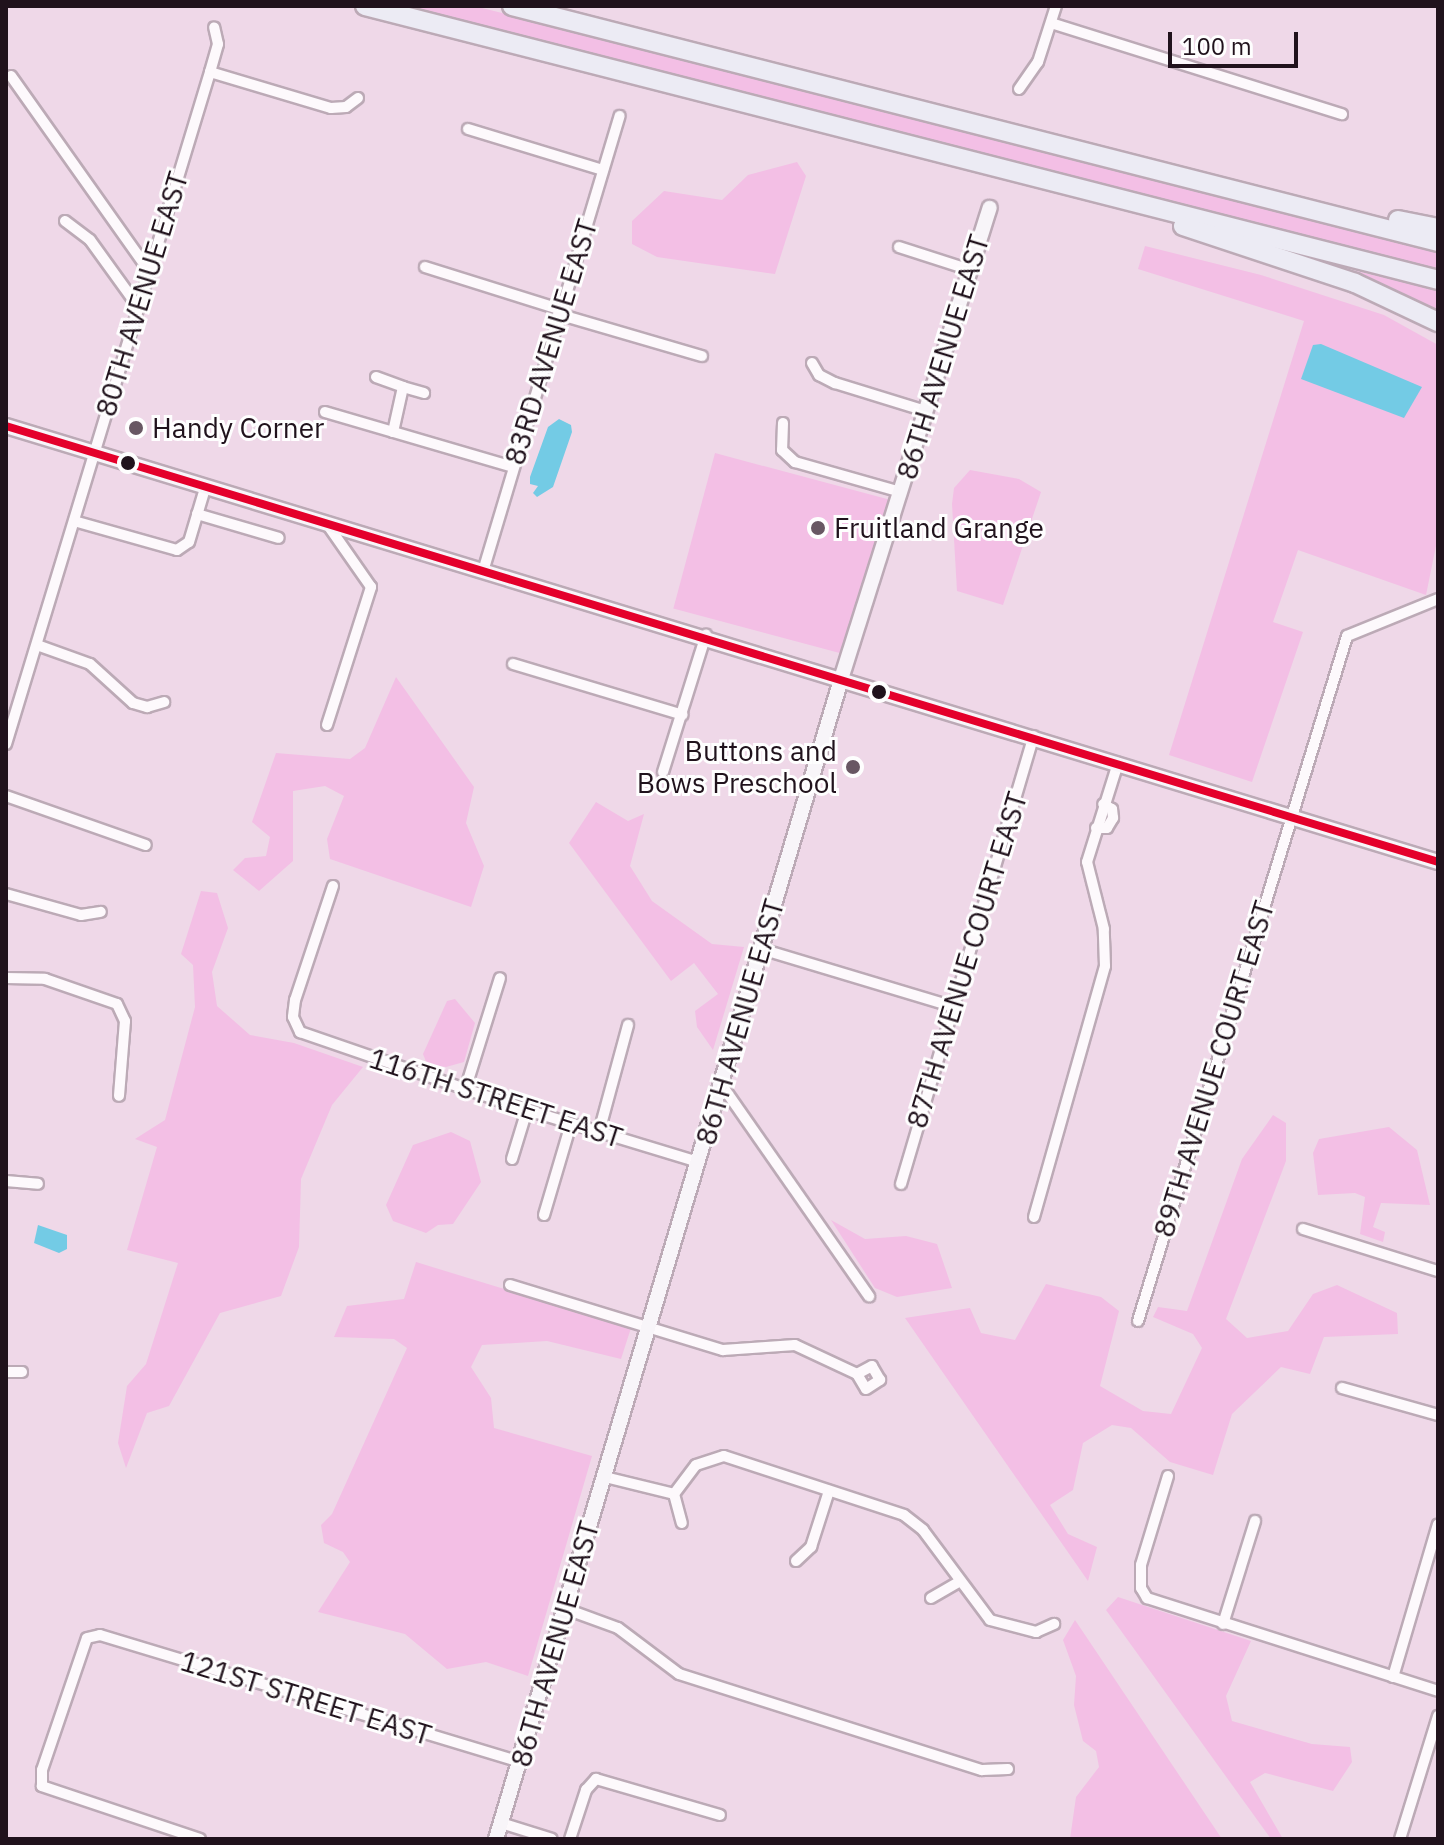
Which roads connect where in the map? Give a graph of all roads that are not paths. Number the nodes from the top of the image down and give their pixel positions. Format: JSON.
{"nodes":[{"id":1,"x":365,"y":6,"type":"edge"},
{"id":2,"x":512,"y":6,"type":"edge"},
{"id":3,"x":1056,"y":6,"type":"edge"},
{"id":4,"x":1051,"y":23,"type":"junction"},
{"id":5,"x":214,"y":27,"type":"dead end"},
{"id":6,"x":210,"y":72,"type":"junction"},
{"id":7,"x":11,"y":76,"type":"dead end"},
{"id":8,"x":1019,"y":89,"type":"dead end"},
{"id":9,"x":358,"y":98,"type":"dead end"},
{"id":10,"x":1342,"y":114,"type":"dead end"},
{"id":11,"x":620,"y":116,"type":"dead end"},
{"id":12,"x":468,"y":129,"type":"dead end"},
{"id":13,"x":982,"y":163,"type":"junction"},
{"id":14,"x":1136,"y":164,"type":"junction"},
{"id":15,"x":603,"y":170,"type":"junction"},
{"id":16,"x":990,"y":208,"type":"dead end"},
{"id":17,"x":65,"y":221,"type":"dead end"},
{"id":18,"x":1438,"y":228,"type":"edge"},
{"id":19,"x":1438,"y":242,"type":"edge"},
{"id":20,"x":899,"y":247,"type":"dead end"},
{"id":21,"x":425,"y":267,"type":"dead end"},
{"id":22,"x":970,"y":270,"type":"junction"},
{"id":23,"x":150,"y":272,"type":"junction"},
{"id":24,"x":1438,"y":280,"type":"edge"},
{"id":25,"x":139,"y":308,"type":"junction"},
{"id":26,"x":559,"y":311,"type":"junction"},
{"id":27,"x":1438,"y":322,"type":"edge"},
{"id":28,"x":702,"y":356,"type":"dead end"},
{"id":29,"x":812,"y":363,"type":"dead end"},
{"id":30,"x":376,"y":377,"type":"dead end"},
{"id":31,"x":403,"y":387,"type":"junction"},
{"id":32,"x":424,"y":393,"type":"dead end"},
{"id":33,"x":926,"y":411,"type":"junction"},
{"id":34,"x":325,"y":412,"type":"dead end"},
{"id":35,"x":783,"y":423,"type":"dead end"},
{"id":36,"x":6,"y":426,"type":"edge"},
{"id":37,"x":393,"y":432,"type":"junction"},
{"id":38,"x":94,"y":452,"type":"junction"},
{"id":39,"x":513,"y":467,"type":"junction"},
{"id":40,"x":206,"y":485,"type":"junction"},
{"id":41,"x":901,"y":492,"type":"junction"},
{"id":42,"x":197,"y":514,"type":"junction"},
{"id":43,"x":74,"y":521,"type":"junction"},
{"id":44,"x":326,"y":521,"type":"junction"},
{"id":45,"x":279,"y":538,"type":"dead end"},
{"id":46,"x":484,"y":568,"type":"junction"},
{"id":47,"x":1438,"y":599,"type":"edge"},
{"id":48,"x":706,"y":635,"type":"junction"},
{"id":49,"x":37,"y":645,"type":"junction"},
{"id":50,"x":513,"y":664,"type":"dead end"},
{"id":51,"x":842,"y":676,"type":"junction"},
{"id":52,"x":164,"y":702,"type":"dead end"},
{"id":53,"x":683,"y":715,"type":"junction"},
{"id":54,"x":327,"y":725,"type":"dead end"},
{"id":55,"x":1034,"y":736,"type":"junction"},
{"id":56,"x":6,"y":744,"type":"edge"},
{"id":57,"x":1118,"y":763,"type":"junction"},
{"id":58,"x":663,"y":772,"type":"dead end"},
{"id":59,"x":6,"y":796,"type":"edge"},
{"id":60,"x":1290,"y":817,"type":"junction"},
{"id":61,"x":146,"y":845,"type":"dead end"},
{"id":62,"x":1438,"y":862,"type":"edge"},
{"id":63,"x":333,"y":886,"type":"dead end"},
{"id":64,"x":6,"y":894,"type":"edge"},
{"id":65,"x":101,"y":912,"type":"dead end"},
{"id":66,"x":761,"y":949,"type":"junction"},
{"id":67,"x":6,"y":978,"type":"edge"},
{"id":68,"x":500,"y":978,"type":"dead end"},
{"id":69,"x":954,"y":1007,"type":"junction"},
{"id":70,"x":628,"y":1025,"type":"dead end"},
{"id":71,"x":721,"y":1084,"type":"junction"},
{"id":72,"x":466,"y":1087,"type":"junction"},
{"id":73,"x":119,"y":1096,"type":"dead end"},
{"id":74,"x":527,"y":1110,"type":"junction"},
{"id":75,"x":571,"y":1124,"type":"junction"},
{"id":76,"x":599,"y":1132,"type":"junction"},
{"id":77,"x":512,"y":1159,"type":"dead end"},
{"id":78,"x":698,"y":1162,"type":"junction"},
{"id":79,"x":6,"y":1181,"type":"edge"},
{"id":80,"x":38,"y":1184,"type":"dead end"},
{"id":81,"x":901,"y":1184,"type":"dead end"},
{"id":82,"x":544,"y":1215,"type":"dead end"},
{"id":83,"x":1034,"y":1217,"type":"dead end"},
{"id":84,"x":1303,"y":1229,"type":"dead end"},
{"id":85,"x":1438,"y":1271,"type":"edge"},
{"id":86,"x":510,"y":1285,"type":"dead end"},
{"id":87,"x":869,"y":1296,"type":"dead end"},
{"id":88,"x":1138,"y":1321,"type":"dead end"},
{"id":89,"x":649,"y":1327,"type":"junction"},
{"id":90,"x":6,"y":1372,"type":"edge"},
{"id":91,"x":22,"y":1372,"type":"dead end"},
{"id":92,"x":857,"y":1374,"type":"dead end"},
{"id":93,"x":1342,"y":1388,"type":"dead end"},
{"id":94,"x":1438,"y":1415,"type":"edge"},
{"id":95,"x":1168,"y":1476,"type":"dead end"},
{"id":96,"x":605,"y":1477,"type":"junction"},
{"id":97,"x":829,"y":1491,"type":"junction"},
{"id":98,"x":674,"y":1494,"type":"junction"},
{"id":99,"x":1255,"y":1521,"type":"dead end"},
{"id":100,"x":682,"y":1523,"type":"dead end"},
{"id":101,"x":1438,"y":1524,"type":"edge"},
{"id":102,"x":796,"y":1561,"type":"dead end"},
{"id":103,"x":959,"y":1582,"type":"junction"},
{"id":104,"x":931,"y":1598,"type":"dead end"},
{"id":105,"x":566,"y":1609,"type":"junction"},
{"id":106,"x":1054,"y":1624,"type":"dead end"},
{"id":107,"x":1223,"y":1624,"type":"junction"},
{"id":108,"x":1393,"y":1677,"type":"junction"},
{"id":109,"x":1438,"y":1691,"type":"edge"},
{"id":110,"x":1438,"y":1716,"type":"edge"},
{"id":111,"x":521,"y":1762,"type":"junction"},
{"id":112,"x":1008,"y":1769,"type":"dead end"},
{"id":113,"x":720,"y":1815,"type":"dead end"},
{"id":114,"x":501,"y":1823,"type":"junction"},
{"id":115,"x":200,"y":1839,"type":"edge"},
{"id":116,"x":496,"y":1839,"type":"edge"},
{"id":117,"x":552,"y":1839,"type":"edge"},
{"id":118,"x":570,"y":1839,"type":"edge"},
{"id":119,"x":1400,"y":1839,"type":"edge"}],
"edges":[{"from":1,"to":13,"type":"highway"},
{"from":2,"to":14,"type":"highway"},
{"from":3,"to":4,"type":"street"},
{"from":4,"to":8,"type":"street"},
{"from":4,"to":10,"type":"street"},
{"from":5,"to":6,"type":"street","name":"80TH AVENUE EAST"},
{"from":6,"to":9,"type":"street"},
{"from":6,"to":23,"type":"street","name":"80TH AVENUE EAST"},
{"from":7,"to":23,"type":"street"},
{"from":11,"to":15,"type":"street","name":"83RD AVENUE EAST"},
{"from":12,"to":15,"type":"street"},
{"from":13,"to":24,"type":"highway"},
{"from":13,"to":27,"type":"highway"},
{"from":14,"to":18,"type":"highway"},
{"from":14,"to":19,"type":"highway"},
{"from":15,"to":26,"type":"street","name":"83RD AVENUE EAST"},
{"from":16,"to":22,"type":"street","name":"86TH AVENUE EAST"},
{"from":17,"to":25,"type":"street"},
{"from":20,"to":22,"type":"street"},
{"from":21,"to":26,"type":"street"},
{"from":22,"to":33,"type":"street","name":"86TH AVENUE EAST"},
{"from":23,"to":25,"type":"street","name":"80TH AVENUE EAST"},
{"from":25,"to":38,"type":"street","name":"80TH AVENUE EAST"},
{"from":26,"to":28,"type":"street"},
{"from":26,"to":39,"type":"street","name":"83RD AVENUE EAST"},
{"from":29,"to":33,"type":"street"},
{"from":30,"to":31,"type":"street"},
{"from":31,"to":32,"type":"street"},
{"from":31,"to":37,"type":"street"},
{"from":33,"to":41,"type":"street","name":"86TH AVENUE EAST"},
{"from":34,"to":37,"type":"street"},
{"from":35,"to":41,"type":"street"},
{"from":36,"to":38,"type":"street"},
{"from":37,"to":39,"type":"street"},
{"from":38,"to":40,"type":"street"},
{"from":38,"to":43,"type":"street","name":"80TH AVENUE EAST"},
{"from":39,"to":46,"type":"street","name":"83RD AVENUE EAST"},
{"from":40,"to":42,"type":"street"},
{"from":40,"to":44,"type":"street"},
{"from":41,"to":51,"type":"street","name":"86TH AVENUE EAST"},
{"from":42,"to":43,"type":"street"},
{"from":42,"to":45,"type":"street"},
{"from":43,"to":49,"type":"street","name":"80TH AVENUE EAST"},
{"from":44,"to":46,"type":"street"},
{"from":44,"to":54,"type":"street"},
{"from":46,"to":48,"type":"street"},
{"from":47,"to":60,"type":"street","name":"89TH AVENUE COURT EAST"},
{"from":48,"to":51,"type":"street"},
{"from":48,"to":53,"type":"street"},
{"from":49,"to":52,"type":"street"},
{"from":49,"to":56,"type":"street","name":"80TH AVENUE EAST"},
{"from":50,"to":53,"type":"street"},
{"from":51,"to":55,"type":"street"},
{"from":51,"to":66,"type":"street","name":"86TH AVENUE EAST"},
{"from":53,"to":58,"type":"street"},
{"from":55,"to":57,"type":"street"},
{"from":55,"to":69,"type":"street","name":"87TH AVENUE COURT EAST"},
{"from":57,"to":60,"type":"street"},
{"from":57,"to":83,"type":"street"},
{"from":59,"to":61,"type":"street"},
{"from":60,"to":62,"type":"street"},
{"from":60,"to":88,"type":"street","name":"89TH AVENUE COURT EAST"},
{"from":63,"to":72,"type":"street","name":"116TH STREET EAST"},
{"from":64,"to":65,"type":"street"},
{"from":66,"to":69,"type":"street"},
{"from":66,"to":71,"type":"street","name":"86TH AVENUE EAST"},
{"from":67,"to":73,"type":"street"},
{"from":68,"to":72,"type":"street"},
{"from":69,"to":81,"type":"street","name":"87TH AVENUE COURT EAST"},
{"from":70,"to":76,"type":"street"},
{"from":71,"to":78,"type":"street","name":"86TH AVENUE EAST"},
{"from":71,"to":87,"type":"street"},
{"from":72,"to":74,"type":"street","name":"116TH STREET EAST"},
{"from":74,"to":75,"type":"street","name":"116TH STREET EAST"},
{"from":74,"to":77,"type":"street"},
{"from":75,"to":76,"type":"street","name":"116TH STREET EAST"},
{"from":75,"to":82,"type":"street"},
{"from":76,"to":78,"type":"street","name":"116TH STREET EAST"},
{"from":78,"to":89,"type":"street","name":"86TH AVENUE EAST"},
{"from":79,"to":80,"type":"street"},
{"from":84,"to":85,"type":"street"},
{"from":86,"to":89,"type":"street"},
{"from":89,"to":92,"type":"street"},
{"from":89,"to":96,"type":"street","name":"86TH AVENUE EAST"},
{"from":90,"to":91,"type":"street"},
{"from":93,"to":94,"type":"street"},
{"from":95,"to":107,"type":"street"},
{"from":96,"to":98,"type":"street"},
{"from":96,"to":105,"type":"street","name":"86TH AVENUE EAST"},
{"from":97,"to":98,"type":"street"},
{"from":97,"to":102,"type":"street"},
{"from":97,"to":103,"type":"street"},
{"from":98,"to":100,"type":"street"},
{"from":99,"to":107,"type":"street"},
{"from":101,"to":108,"type":"street"},
{"from":103,"to":104,"type":"street"},
{"from":103,"to":106,"type":"street"},
{"from":105,"to":111,"type":"street","name":"86TH AVENUE EAST"},
{"from":105,"to":112,"type":"street"},
{"from":107,"to":108,"type":"street"},
{"from":108,"to":109,"type":"street"},
{"from":110,"to":119,"type":"street"},
{"from":111,"to":114,"type":"street","name":"86TH AVENUE EAST"},
{"from":111,"to":115,"type":"street","name":"121ST STREET EAST"},
{"from":113,"to":118,"type":"street"},
{"from":114,"to":116,"type":"street","name":"86TH AVENUE EAST"},
{"from":114,"to":117,"type":"street"}]}
